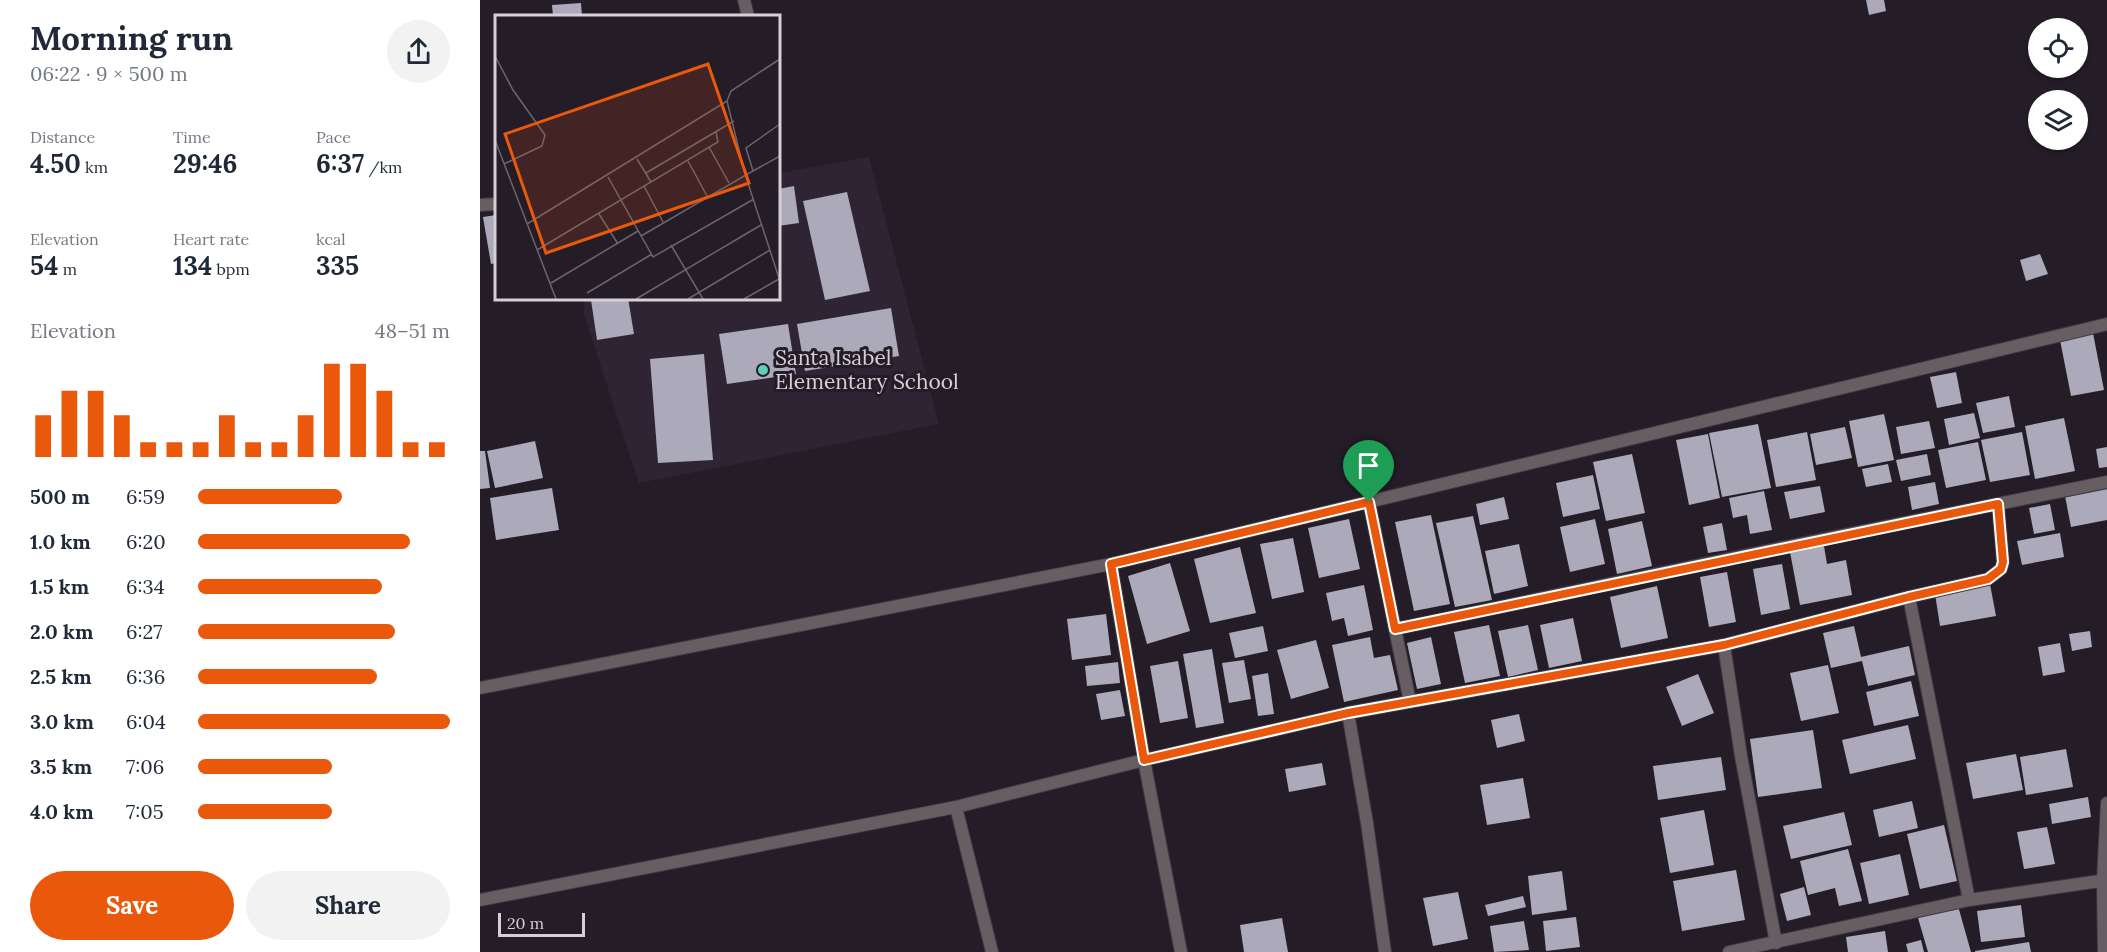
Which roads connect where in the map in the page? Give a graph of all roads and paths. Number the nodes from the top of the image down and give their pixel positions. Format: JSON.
{"nodes":[{"id":1,"x":744,"y":0,"type":"edge"},
{"id":2,"x":748,"y":15,"type":"edge"},
{"id":3,"x":495,"y":204,"type":"edge"},
{"id":4,"x":480,"y":206,"type":"edge"},
{"id":5,"x":2107,"y":324,"type":"edge"},
{"id":6,"x":2107,"y":482,"type":"edge"},
{"id":7,"x":1369,"y":502,"type":"junction"},
{"id":8,"x":1998,"y":504,"type":"junction"},
{"id":9,"x":1111,"y":564,"type":"junction"},
{"id":10,"x":1909,"y":597,"type":"junction"},
{"id":11,"x":1395,"y":629,"type":"junction"},
{"id":12,"x":1724,"y":645,"type":"junction"},
{"id":13,"x":480,"y":687,"type":"edge"},
{"id":14,"x":1410,"y":702,"type":"junction"},
{"id":15,"x":1348,"y":713,"type":"junction"},
{"id":16,"x":1144,"y":760,"type":"junction"},
{"id":17,"x":2107,"y":803,"type":"edge"},
{"id":18,"x":956,"y":807,"type":"junction"},
{"id":19,"x":2105,"y":880,"type":"edge"},
{"id":20,"x":480,"y":900,"type":"edge"},
{"id":21,"x":1969,"y":900,"type":"junction"},
{"id":22,"x":1776,"y":943,"type":"junction"},
{"id":23,"x":992,"y":952,"type":"edge"},
{"id":24,"x":1181,"y":952,"type":"edge"},
{"id":25,"x":1385,"y":952,"type":"edge"},
{"id":26,"x":1729,"y":952,"type":"edge"},
{"id":27,"x":2104,"y":952,"type":"edge"}],
"edges":[{"from":1,"to":2,"type":"street"},
{"from":3,"to":4,"type":"street"},
{"from":5,"to":7,"type":"street"},
{"from":6,"to":8,"type":"street"},
{"from":7,"to":9,"type":"street"},
{"from":7,"to":11,"type":"street"},
{"from":8,"to":10,"type":"street"},
{"from":8,"to":11,"type":"street"},
{"from":9,"to":13,"type":"street"},
{"from":9,"to":16,"type":"street"},
{"from":10,"to":12,"type":"street"},
{"from":10,"to":21,"type":"street"},
{"from":11,"to":14,"type":"street"},
{"from":12,"to":14,"type":"street"},
{"from":12,"to":22,"type":"street"},
{"from":14,"to":15,"type":"street"},
{"from":15,"to":16,"type":"street"},
{"from":15,"to":25,"type":"street"},
{"from":16,"to":18,"type":"street"},
{"from":16,"to":24,"type":"street"},
{"from":17,"to":19,"type":"street"},
{"from":18,"to":20,"type":"street"},
{"from":18,"to":23,"type":"street"},
{"from":19,"to":21,"type":"street"},
{"from":19,"to":27,"type":"street"},
{"from":21,"to":22,"type":"street"},
{"from":22,"to":26,"type":"street"}]}
